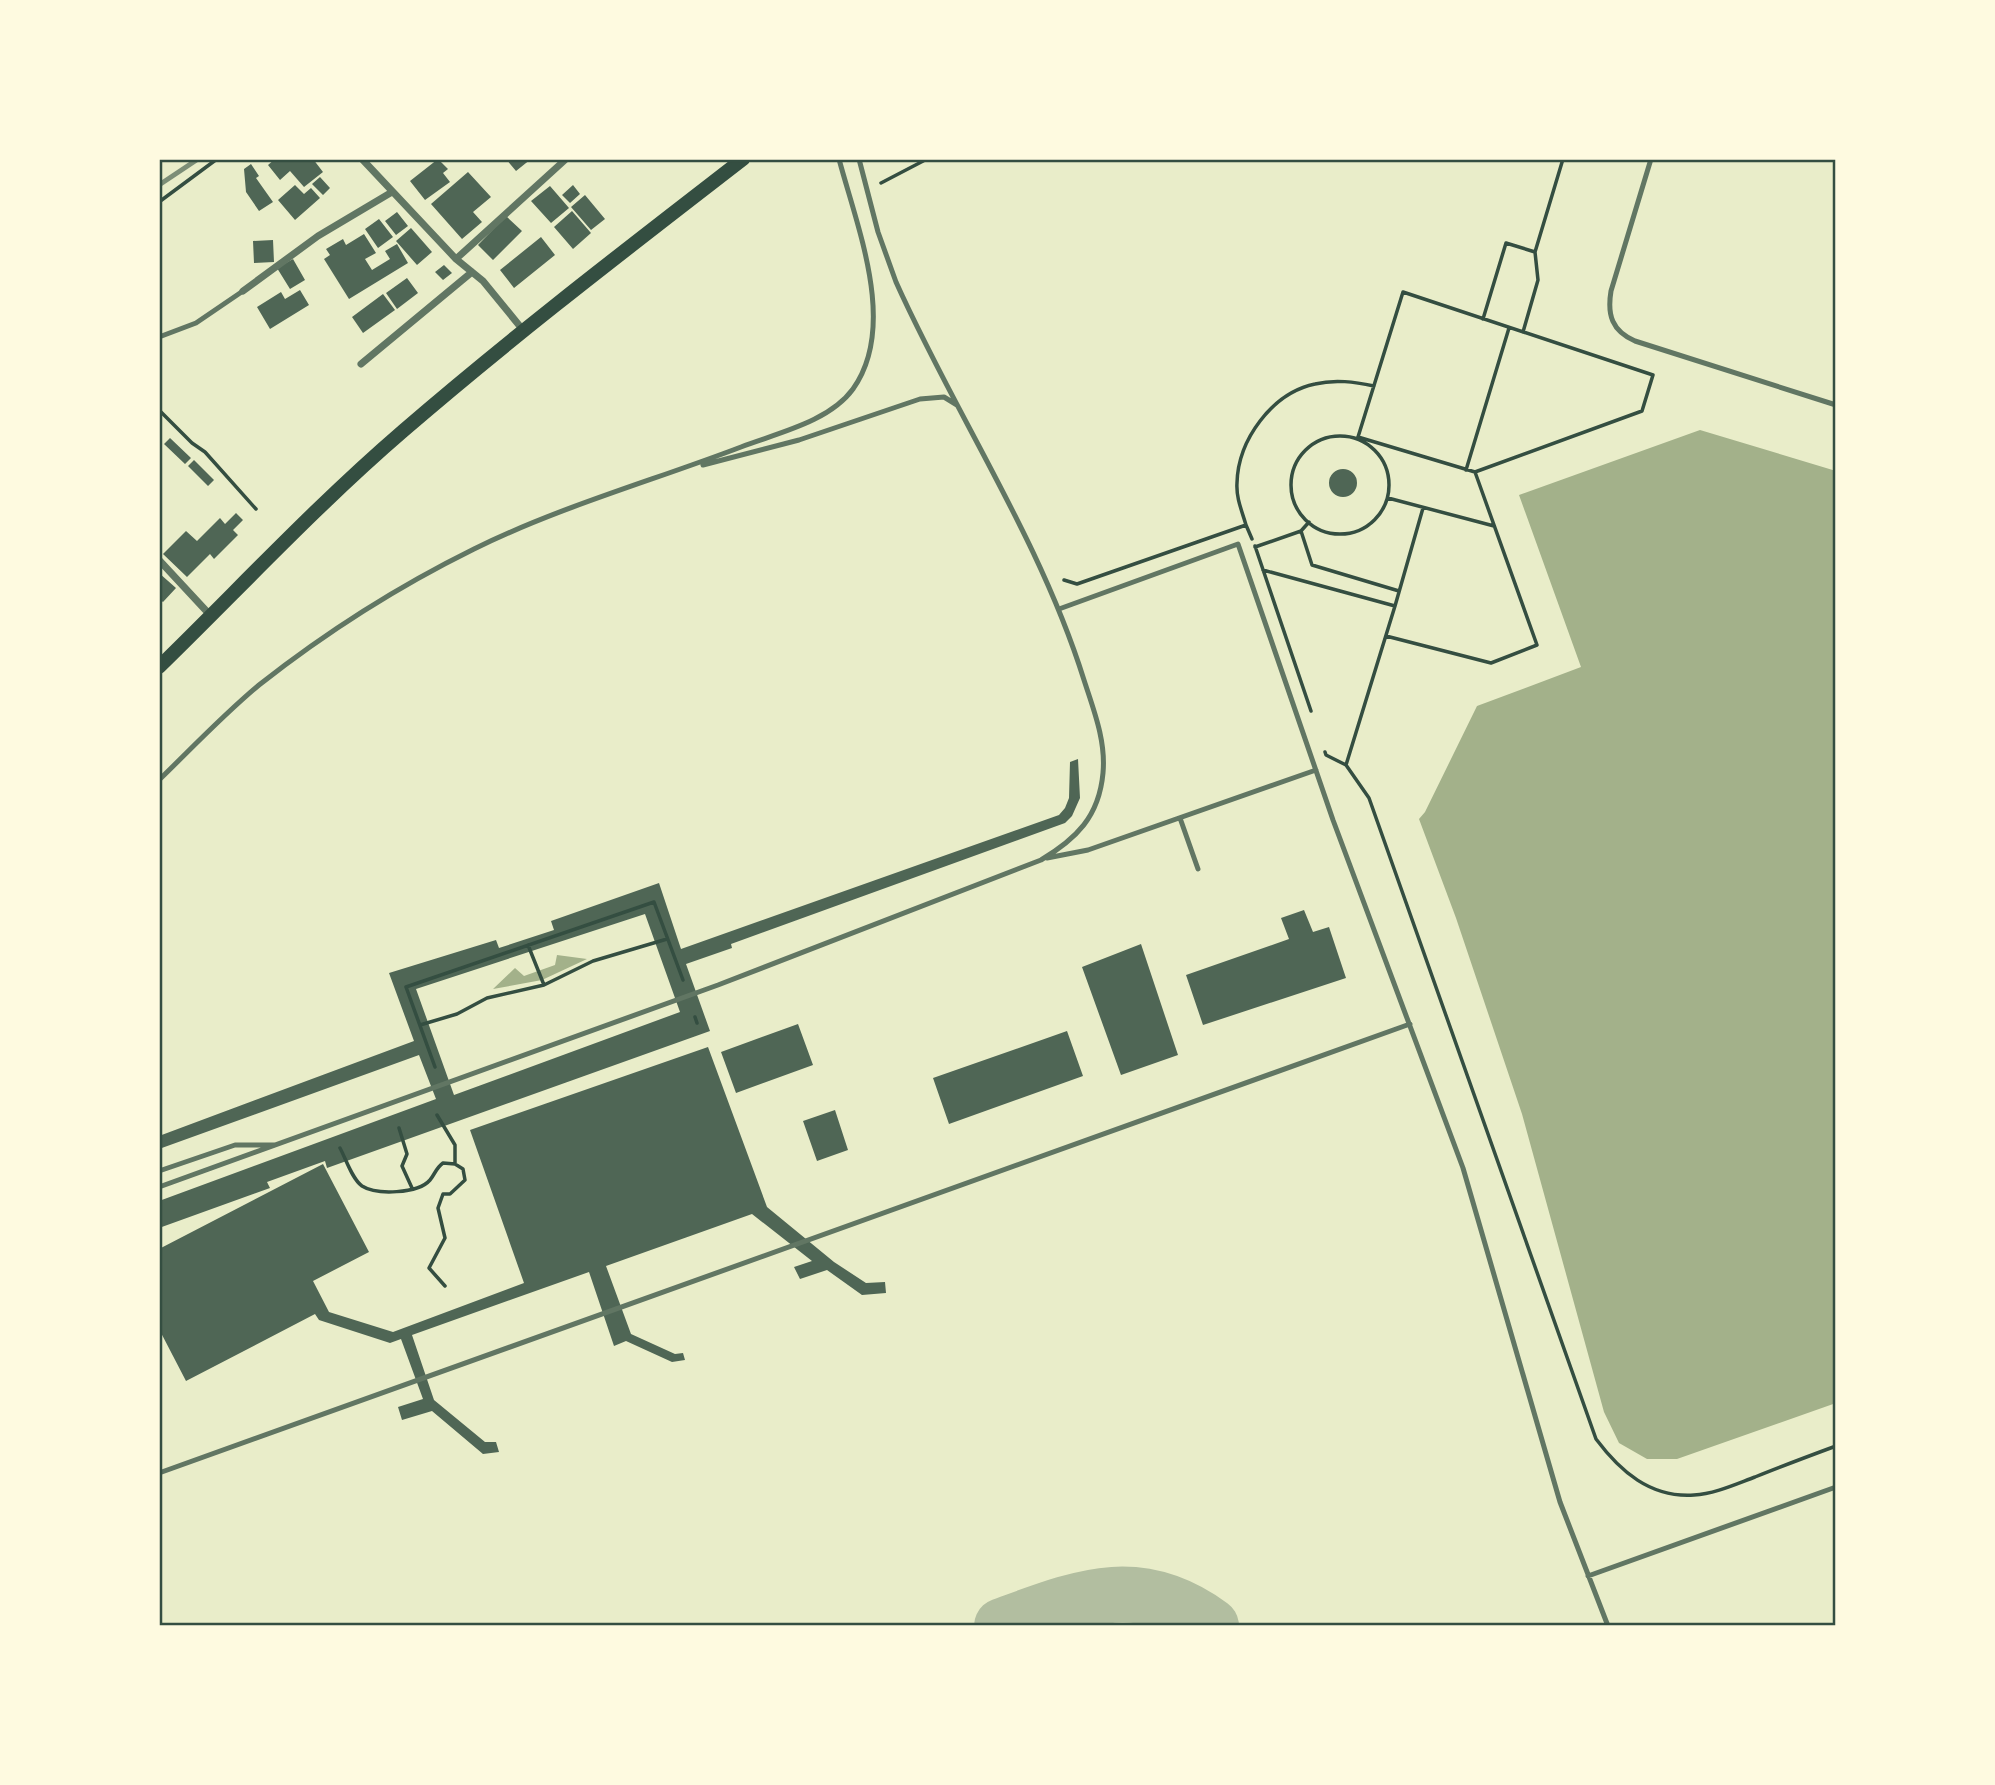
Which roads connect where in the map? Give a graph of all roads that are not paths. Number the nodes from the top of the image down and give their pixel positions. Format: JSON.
{"nodes":[{"id":1,"x":362,"y":159,"type":"edge"},
{"id":2,"x":566,"y":159,"type":"edge"},
{"id":3,"x":743,"y":159,"type":"edge"},
{"id":4,"x":839,"y":159,"type":"edge"},
{"id":5,"x":859,"y":159,"type":"edge"},
{"id":6,"x":1651,"y":159,"type":"edge"},
{"id":7,"x":392,"y":192,"type":"junction"},
{"id":8,"x":456,"y":259,"type":"junction"},
{"id":9,"x":472,"y":272,"type":"junction"},
{"id":10,"x":243,"y":291,"type":"joint"},
{"id":11,"x":523,"y":330,"type":"junction"},
{"id":12,"x":159,"y":337,"type":"edge"},
{"id":13,"x":361,"y":364,"type":"dead end"},
{"id":14,"x":1836,"y":405,"type":"edge"},
{"id":15,"x":959,"y":407,"type":"junction"},
{"id":16,"x":678,"y":471,"type":"junction"},
{"id":17,"x":159,"y":560,"type":"edge"},
{"id":18,"x":1059,"y":609,"type":"junction"},
{"id":19,"x":211,"y":616,"type":"junction"},
{"id":20,"x":159,"y":667,"type":"edge"},
{"id":21,"x":1316,"y":770,"type":"junction"},
{"id":22,"x":159,"y":780,"type":"edge"},
{"id":23,"x":1180,"y":818,"type":"junction"},
{"id":24,"x":1041,"y":860,"type":"junction"},
{"id":25,"x":1198,"y":869,"type":"dead end"},
{"id":26,"x":1410,"y":1024,"type":"junction"},
{"id":27,"x":278,"y":1145,"type":"junction"},
{"id":28,"x":159,"y":1171,"type":"edge"},
{"id":29,"x":159,"y":1187,"type":"edge"},
{"id":30,"x":159,"y":1473,"type":"edge"},
{"id":31,"x":1836,"y":1487,"type":"edge"},
{"id":32,"x":1588,"y":1576,"type":"junction"},
{"id":33,"x":1608,"y":1626,"type":"edge"}],
"edges":[{"from":1,"to":7,"type":"street"},
{"from":2,"to":8,"type":"street"},
{"from":3,"to":11,"type":"main road"},
{"from":4,"to":16,"type":"lane"},
{"from":5,"to":15,"type":"lane"},
{"from":6,"to":14,"type":"lane"},
{"from":7,"to":8,"type":"street"},
{"from":7,"to":10,"type":"street"},
{"from":8,"to":9,"type":"street"},
{"from":9,"to":11,"type":"street"},
{"from":9,"to":13,"type":"street"},
{"from":10,"to":12,"type":"lane"},
{"from":11,"to":19,"type":"main road"},
{"from":15,"to":16,"type":"lane"},
{"from":15,"to":18,"type":"lane"},
{"from":16,"to":22,"type":"lane"},
{"from":17,"to":19,"type":"street"},
{"from":18,"to":21,"type":"lane"},
{"from":18,"to":24,"type":"lane"},
{"from":19,"to":20,"type":"main road"},
{"from":21,"to":23,"type":"lane"},
{"from":21,"to":26,"type":"lane"},
{"from":23,"to":24,"type":"lane"},
{"from":23,"to":25,"type":"lane"},
{"from":24,"to":27,"type":"lane"},
{"from":26,"to":30,"type":"lane"},
{"from":26,"to":32,"type":"lane"},
{"from":27,"to":28,"type":"lane"},
{"from":27,"to":29,"type":"lane"},
{"from":31,"to":32,"type":"lane"},
{"from":32,"to":33,"type":"lane"}]}
